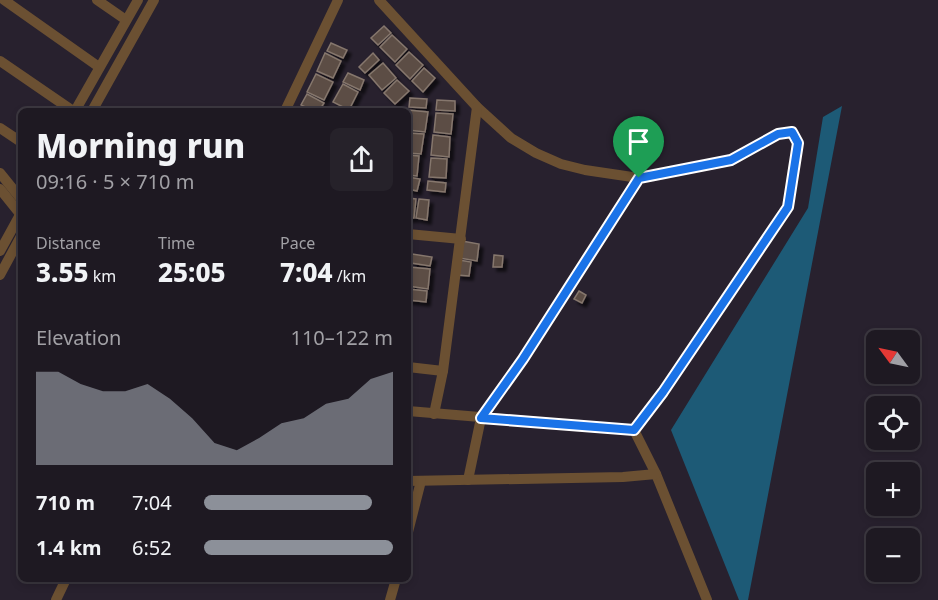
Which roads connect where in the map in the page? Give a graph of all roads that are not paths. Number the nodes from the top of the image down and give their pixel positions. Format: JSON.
{"nodes":[{"id":1,"x":4,"y":0,"type":"edge"},
{"id":2,"x":97,"y":0,"type":"edge"},
{"id":3,"x":138,"y":0,"type":"edge"},
{"id":4,"x":154,"y":0,"type":"edge"},
{"id":5,"x":338,"y":0,"type":"edge"},
{"id":6,"x":379,"y":0,"type":"edge"},
{"id":7,"x":126,"y":20,"type":"junction"},
{"id":8,"x":0,"y":61,"type":"edge"},
{"id":9,"x":99,"y":67,"type":"junction"},
{"id":10,"x":477,"y":107,"type":"junction"},
{"id":11,"x":70,"y":108,"type":"edge"},
{"id":12,"x":76,"y":108,"type":"edge"},
{"id":13,"x":94,"y":108,"type":"edge"},
{"id":14,"x":286,"y":108,"type":"edge"},
{"id":15,"x":0,"y":128,"type":"edge"},
{"id":16,"x":18,"y":140,"type":"edge"},
{"id":17,"x":0,"y":173,"type":"edge"},
{"id":18,"x":639,"y":178,"type":"junction"},
{"id":19,"x":0,"y":189,"type":"edge"},
{"id":20,"x":18,"y":195,"type":"edge"},
{"id":21,"x":18,"y":210,"type":"edge"},
{"id":22,"x":18,"y":219,"type":"edge"},
{"id":23,"x":411,"y":234,"type":"edge"},
{"id":24,"x":461,"y":239,"type":"junction"},
{"id":25,"x":18,"y":242,"type":"edge"},
{"id":26,"x":0,"y":251,"type":"edge"},
{"id":27,"x":0,"y":275,"type":"edge"},
{"id":28,"x":411,"y":367,"type":"edge"},
{"id":29,"x":443,"y":371,"type":"junction"},
{"id":30,"x":411,"y":411,"type":"edge"},
{"id":31,"x":434,"y":414,"type":"junction"},
{"id":32,"x":481,"y":418,"type":"junction"},
{"id":33,"x":634,"y":430,"type":"junction"},
{"id":34,"x":656,"y":474,"type":"junction"},
{"id":35,"x":468,"y":480,"type":"junction"},
{"id":36,"x":411,"y":481,"type":"edge"},
{"id":37,"x":421,"y":481,"type":"junction"},
{"id":38,"x":411,"y":520,"type":"edge"},
{"id":39,"x":65,"y":582,"type":"edge"},
{"id":40,"x":395,"y":582,"type":"edge"},
{"id":41,"x":56,"y":600,"type":"edge"},
{"id":42,"x":390,"y":600,"type":"edge"},
{"id":43,"x":707,"y":600,"type":"edge"}],
"edges":[{"from":1,"to":9,"type":"street"},
{"from":2,"to":7,"type":"street"},
{"from":3,"to":7,"type":"street"},
{"from":4,"to":13,"type":"street"},
{"from":5,"to":14,"type":"street"},
{"from":6,"to":10,"type":"street"},
{"from":7,"to":9,"type":"street"},
{"from":8,"to":11,"type":"street"},
{"from":9,"to":12,"type":"street"},
{"from":10,"to":18,"type":"street"},
{"from":10,"to":24,"type":"street"},
{"from":15,"to":16,"type":"street"},
{"from":17,"to":20,"type":"street"},
{"from":18,"to":32,"type":"street"},
{"from":18,"to":33,"type":"street"},
{"from":19,"to":21,"type":"street"},
{"from":22,"to":26,"type":"street"},
{"from":23,"to":24,"type":"street"},
{"from":24,"to":29,"type":"street"},
{"from":25,"to":27,"type":"street"},
{"from":28,"to":29,"type":"street"},
{"from":29,"to":31,"type":"street"},
{"from":30,"to":31,"type":"street"},
{"from":31,"to":32,"type":"street"},
{"from":32,"to":33,"type":"street"},
{"from":32,"to":35,"type":"street"},
{"from":33,"to":34,"type":"street"},
{"from":34,"to":35,"type":"street"},
{"from":34,"to":43,"type":"street"},
{"from":35,"to":37,"type":"street"},
{"from":36,"to":37,"type":"street"},
{"from":37,"to":38,"type":"street"},
{"from":39,"to":41,"type":"street"},
{"from":40,"to":42,"type":"street"}]}
